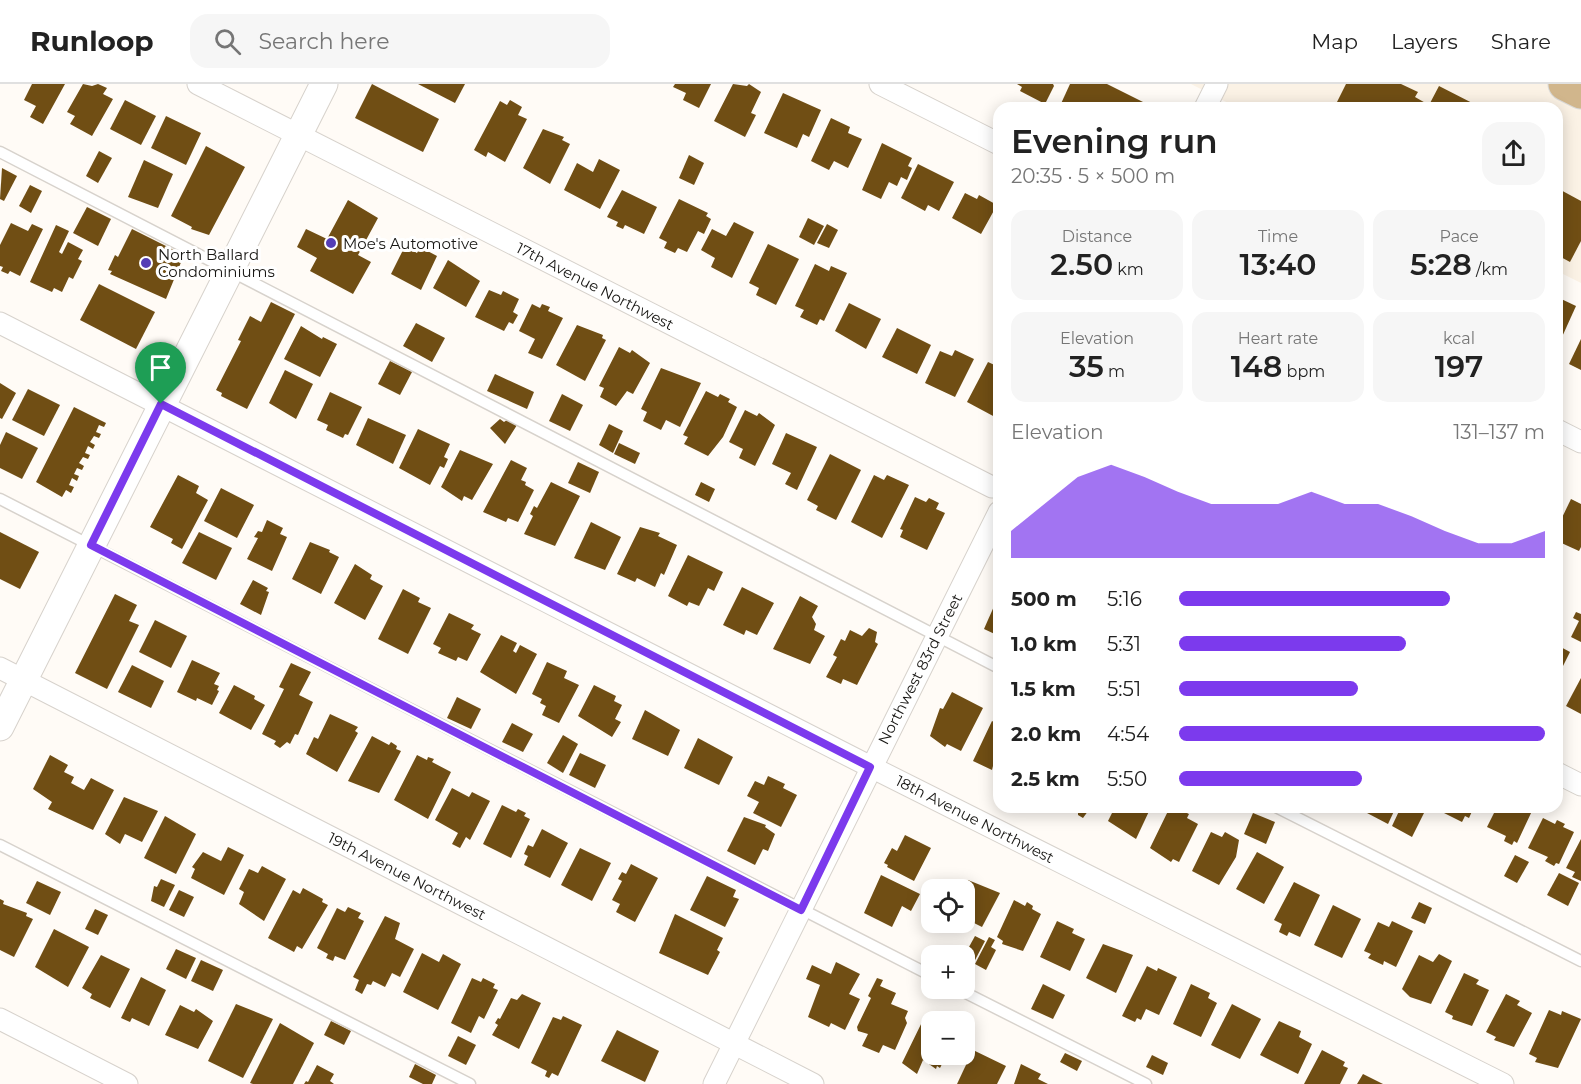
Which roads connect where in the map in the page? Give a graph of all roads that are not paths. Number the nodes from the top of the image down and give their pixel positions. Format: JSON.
{"nodes":[{"id":1,"x":198,"y":84,"type":"edge"},
{"id":2,"x":324,"y":84,"type":"edge"},
{"id":3,"x":880,"y":84,"type":"edge"},
{"id":4,"x":1217,"y":84,"type":"edge"},
{"id":5,"x":1565,"y":84,"type":"edge"},
{"id":6,"x":1581,"y":92,"type":"edge"},
{"id":7,"x":1208,"y":102,"type":"edge"},
{"id":8,"x":298,"y":134,"type":"junction"},
{"id":9,"x":993,"y":141,"type":"edge"},
{"id":10,"x":0,"y":152,"type":"edge"},
{"id":11,"x":229,"y":269,"type":"junction"},
{"id":12,"x":0,"y":323,"type":"edge"},
{"id":13,"x":161,"y":404,"type":"junction"},
{"id":14,"x":1563,"y":433,"type":"edge"},
{"id":15,"x":1581,"y":442,"type":"edge"},
{"id":16,"x":993,"y":482,"type":"edge"},
{"id":17,"x":0,"y":498,"type":"edge"},
{"id":18,"x":993,"y":523,"type":"edge"},
{"id":19,"x":91,"y":545,"type":"junction"},
{"id":20,"x":937,"y":636,"type":"junction"},
{"id":21,"x":993,"y":665,"type":"edge"},
{"id":22,"x":12,"y":675,"type":"edge"},
{"id":23,"x":0,"y":727,"type":"edge"},
{"id":24,"x":870,"y":767,"type":"junction"},
{"id":25,"x":1563,"y":776,"type":"edge"},
{"id":26,"x":1581,"y":785,"type":"edge"},
{"id":27,"x":1288,"y":813,"type":"edge"},
{"id":28,"x":0,"y":845,"type":"edge"},
{"id":29,"x":801,"y":910,"type":"junction"},
{"id":30,"x":1581,"y":960,"type":"edge"},
{"id":31,"x":921,"y":970,"type":"edge"},
{"id":32,"x":975,"y":997,"type":"edge"},
{"id":33,"x":0,"y":1019,"type":"edge"},
{"id":34,"x":734,"y":1044,"type":"junction"},
{"id":35,"x":127,"y":1084,"type":"edge"},
{"id":36,"x":470,"y":1084,"type":"edge"},
{"id":37,"x":714,"y":1084,"type":"edge"},
{"id":38,"x":813,"y":1084,"type":"edge"},
{"id":39,"x":1146,"y":1084,"type":"edge"},
{"id":40,"x":1503,"y":1084,"type":"edge"}],
"edges":[{"from":1,"to":8,"type":"street","name":"17th Avenue Northwest"},
{"from":2,"to":8,"type":"street"},
{"from":3,"to":9,"type":"street"},
{"from":4,"to":7,"type":"street"},
{"from":5,"to":6,"type":"main road"},
{"from":8,"to":11,"type":"street"},
{"from":8,"to":16,"type":"street","name":"17th Avenue Northwest"},
{"from":10,"to":11,"type":"lane"},
{"from":11,"to":13,"type":"street"},
{"from":11,"to":20,"type":"lane"},
{"from":12,"to":13,"type":"street","name":"18th Avenue Northwest"},
{"from":13,"to":19,"type":"street"},
{"from":13,"to":24,"type":"street","name":"18th Avenue Northwest"},
{"from":14,"to":15,"type":"street"},
{"from":17,"to":19,"type":"lane"},
{"from":18,"to":20,"type":"street","name":"Northwest 83rd Street"},
{"from":19,"to":22,"type":"street"},
{"from":19,"to":29,"type":"lane"},
{"from":20,"to":21,"type":"lane"},
{"from":20,"to":24,"type":"street","name":"Northwest 83rd Street"},
{"from":22,"to":23,"type":"street"},
{"from":22,"to":34,"type":"street","name":"19th Avenue Northwest"},
{"from":24,"to":29,"type":"street","name":"Northwest 83rd Street"},
{"from":24,"to":40,"type":"street","name":"18th Avenue Northwest"},
{"from":25,"to":26,"type":"street"},
{"from":27,"to":30,"type":"lane"},
{"from":28,"to":36,"type":"lane"},
{"from":29,"to":31,"type":"lane"},
{"from":29,"to":34,"type":"street","name":"Northwest 83rd Street"},
{"from":32,"to":39,"type":"lane"},
{"from":33,"to":35,"type":"street"},
{"from":34,"to":37,"type":"street","name":"Northwest 83rd Street"},
{"from":34,"to":38,"type":"street","name":"19th Avenue Northwest"}]}
